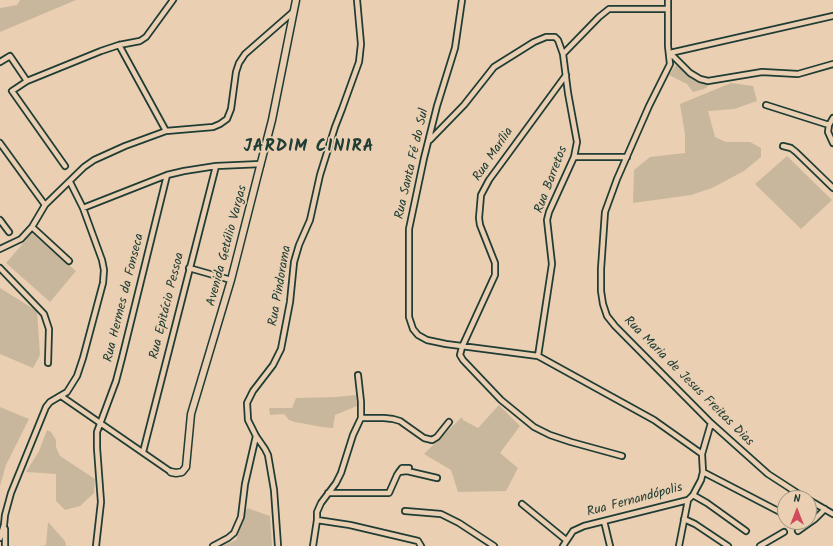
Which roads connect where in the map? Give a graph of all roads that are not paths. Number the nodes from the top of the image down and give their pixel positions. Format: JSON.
{"nodes":[{"id":1,"x":173,"y":0,"type":"edge"},
{"id":2,"x":296,"y":0,"type":"edge"},
{"id":3,"x":356,"y":0,"type":"edge"},
{"id":4,"x":462,"y":0,"type":"edge"},
{"id":5,"x":668,"y":0,"type":"edge"},
{"id":6,"x":668,"y":9,"type":"junction"},
{"id":7,"x":293,"y":12,"type":"junction"},
{"id":8,"x":833,"y":16,"type":"edge"},
{"id":9,"x":119,"y":45,"type":"junction"},
{"id":10,"x":670,"y":53,"type":"junction"},
{"id":11,"x":563,"y":54,"type":"junction"},
{"id":12,"x":0,"y":62,"type":"edge"},
{"id":13,"x":833,"y":64,"type":"edge"},
{"id":14,"x":566,"y":75,"type":"junction"},
{"id":15,"x":27,"y":81,"type":"junction"},
{"id":16,"x":766,"y":106,"type":"dead end"},
{"id":17,"x":833,"y":118,"type":"edge"},
{"id":18,"x":829,"y":125,"type":"junction"},
{"id":19,"x":166,"y":131,"type":"junction"},
{"id":20,"x":429,"y":141,"type":"junction"},
{"id":21,"x":0,"y":143,"type":"edge"},
{"id":22,"x":833,"y":143,"type":"edge"},
{"id":23,"x":783,"y":146,"type":"dead end"},
{"id":24,"x":574,"y":157,"type":"junction"},
{"id":25,"x":627,"y":157,"type":"junction"},
{"id":26,"x":261,"y":164,"type":"junction"},
{"id":27,"x":66,"y":166,"type":"dead end"},
{"id":28,"x":216,"y":166,"type":"junction"},
{"id":29,"x":167,"y":175,"type":"junction"},
{"id":30,"x":70,"y":182,"type":"junction"},
{"id":31,"x":833,"y":188,"type":"edge"},
{"id":32,"x":45,"y":206,"type":"junction"},
{"id":33,"x":83,"y":208,"type":"junction"},
{"id":34,"x":0,"y":220,"type":"edge"},
{"id":35,"x":32,"y":227,"type":"junction"},
{"id":36,"x":8,"y":232,"type":"dead end"},
{"id":37,"x":0,"y":249,"type":"edge"},
{"id":38,"x":70,"y":261,"type":"dead end"},
{"id":39,"x":0,"y":268,"type":"edge"},
{"id":40,"x":189,"y":268,"type":"junction"},
{"id":41,"x":231,"y":280,"type":"junction"},
{"id":42,"x":462,"y":347,"type":"junction"},
{"id":43,"x":538,"y":356,"type":"junction"},
{"id":44,"x":48,"y":363,"type":"dead end"},
{"id":45,"x":358,"y":375,"type":"dead end"},
{"id":46,"x":61,"y":396,"type":"junction"},
{"id":47,"x":361,"y":418,"type":"junction"},
{"id":48,"x":449,"y":422,"type":"dead end"},
{"id":49,"x":99,"y":423,"type":"junction"},
{"id":50,"x":711,"y":423,"type":"junction"},
{"id":51,"x":256,"y":436,"type":"junction"},
{"id":52,"x":143,"y":452,"type":"junction"},
{"id":53,"x":702,"y":454,"type":"junction"},
{"id":54,"x":622,"y":456,"type":"dead end"},
{"id":55,"x":409,"y":468,"type":"dead end"},
{"id":56,"x":171,"y":472,"type":"joint"},
{"id":57,"x":400,"y":472,"type":"junction"},
{"id":58,"x":703,"y":472,"type":"junction"},
{"id":59,"x":437,"y":478,"type":"dead end"},
{"id":60,"x":793,"y":490,"type":"edge"},
{"id":61,"x":328,"y":493,"type":"junction"},
{"id":62,"x":693,"y":495,"type":"junction"},
{"id":63,"x":688,"y":500,"type":"junction"},
{"id":64,"x":522,"y":504,"type":"dead end"},
{"id":65,"x":817,"y":504,"type":"edge"},
{"id":66,"x":825,"y":509,"type":"junction"},
{"id":67,"x":777,"y":510,"type":"edge"},
{"id":68,"x":406,"y":511,"type":"dead end"},
{"id":69,"x":833,"y":514,"type":"edge"},
{"id":70,"x":684,"y":519,"type":"junction"},
{"id":71,"x":317,"y":520,"type":"junction"},
{"id":72,"x":604,"y":521,"type":"junction"},
{"id":73,"x":4,"y":525,"type":"junction"},
{"id":74,"x":746,"y":531,"type":"dead end"},
{"id":75,"x":798,"y":531,"type":"dead end"},
{"id":76,"x":784,"y":532,"type":"dead end"},
{"id":77,"x":0,"y":538,"type":"edge"},
{"id":78,"x":566,"y":540,"type":"junction"},
{"id":79,"x":6,"y":546,"type":"edge"},
{"id":80,"x":96,"y":546,"type":"edge"},
{"id":81,"x":213,"y":546,"type":"edge"},
{"id":82,"x":278,"y":546,"type":"edge"},
{"id":83,"x":313,"y":546,"type":"edge"},
{"id":84,"x":421,"y":546,"type":"edge"},
{"id":85,"x":494,"y":546,"type":"edge"},
{"id":86,"x":563,"y":546,"type":"edge"},
{"id":87,"x":610,"y":546,"type":"edge"},
{"id":88,"x":679,"y":546,"type":"edge"},
{"id":89,"x":728,"y":546,"type":"edge"},
{"id":90,"x":760,"y":546,"type":"edge"}],
"edges":[{"from":1,"to":9,"type":"street"},
{"from":2,"to":7,"type":"street","name":"Avenida Getúlio Vargas"},
{"from":3,"to":51,"type":"street","name":"Rua Pindorama"},
{"from":4,"to":20,"type":"street","name":"Rua Santa Fé do Sul"},
{"from":5,"to":6,"type":"street","name":"Rua Maria de Jesus Freitas Dias"},
{"from":6,"to":10,"type":"street","name":"Rua Maria de Jesus Freitas Dias"},
{"from":6,"to":11,"type":"street"},
{"from":7,"to":19,"type":"street"},
{"from":7,"to":26,"type":"street","name":"Avenida Getúlio Vargas"},
{"from":8,"to":10,"type":"street"},
{"from":9,"to":15,"type":"street"},
{"from":9,"to":19,"type":"street"},
{"from":10,"to":13,"type":"street"},
{"from":10,"to":25,"type":"street","name":"Rua Maria de Jesus Freitas Dias"},
{"from":11,"to":14,"type":"street","name":"Rua Barretos"},
{"from":11,"to":20,"type":"street","name":"Rua Barretos"},
{"from":12,"to":15,"type":"street"},
{"from":14,"to":24,"type":"street","name":"Rua Barretos"},
{"from":14,"to":42,"type":"street","name":"Rua Marília"},
{"from":15,"to":27,"type":"street"},
{"from":16,"to":18,"type":"street"},
{"from":17,"to":18,"type":"street"},
{"from":18,"to":22,"type":"street"},
{"from":19,"to":30,"type":"street"},
{"from":20,"to":42,"type":"street","name":"Rua Santa Fé do Sul"},
{"from":21,"to":32,"type":"street"},
{"from":23,"to":31,"type":"street"},
{"from":24,"to":25,"type":"street"},
{"from":24,"to":43,"type":"street","name":"Rua Barretos"},
{"from":25,"to":50,"type":"street","name":"Rua Maria de Jesus Freitas Dias"},
{"from":26,"to":28,"type":"street"},
{"from":26,"to":41,"type":"street","name":"Avenida Getúlio Vargas"},
{"from":28,"to":29,"type":"street"},
{"from":28,"to":40,"type":"street","name":"Rua Epitácio Pessoa"},
{"from":29,"to":33,"type":"street"},
{"from":29,"to":49,"type":"street","name":"Rua Hermes da Fonseca"},
{"from":30,"to":32,"type":"street"},
{"from":30,"to":33,"type":"street"},
{"from":32,"to":35,"type":"street"},
{"from":33,"to":46,"type":"street"},
{"from":34,"to":36,"type":"street"},
{"from":35,"to":37,"type":"street"},
{"from":35,"to":38,"type":"street"},
{"from":39,"to":44,"type":"street"},
{"from":40,"to":41,"type":"street"},
{"from":40,"to":52,"type":"street","name":"Rua Epitácio Pessoa"},
{"from":41,"to":56,"type":"street","name":"Avenida Getúlio Vargas"},
{"from":42,"to":43,"type":"street","name":"Rua Santa Fé do Sul"},
{"from":42,"to":54,"type":"street"},
{"from":43,"to":53,"type":"street"},
{"from":45,"to":47,"type":"street"},
{"from":46,"to":49,"type":"street"},
{"from":46,"to":73,"type":"street"},
{"from":47,"to":48,"type":"street"},
{"from":47,"to":61,"type":"street"},
{"from":49,"to":52,"type":"street"},
{"from":49,"to":80,"type":"street","name":"Rua Hermes da Fonseca"},
{"from":50,"to":53,"type":"street","name":"Rua Fernandópolis"},
{"from":50,"to":60,"type":"street","name":"Rua Maria de Jesus Freitas Dias"},
{"from":51,"to":81,"type":"street"},
{"from":51,"to":82,"type":"street","name":"Rua Pindorama"},
{"from":52,"to":56,"type":"street"},
{"from":53,"to":58,"type":"street","name":"Rua Fernandópolis"},
{"from":55,"to":57,"type":"street"},
{"from":57,"to":59,"type":"street"},
{"from":57,"to":61,"type":"street"},
{"from":58,"to":62,"type":"street","name":"Rua Fernandópolis"},
{"from":58,"to":67,"type":"street"},
{"from":61,"to":71,"type":"street"},
{"from":62,"to":63,"type":"street","name":"Rua Fernandópolis"},
{"from":62,"to":74,"type":"street"},
{"from":63,"to":70,"type":"street"},
{"from":63,"to":72,"type":"street","name":"Rua Fernandópolis"},
{"from":64,"to":78,"type":"street"},
{"from":65,"to":66,"type":"street"},
{"from":66,"to":69,"type":"street"},
{"from":66,"to":75,"type":"street"},
{"from":68,"to":85,"type":"street"},
{"from":70,"to":88,"type":"street"},
{"from":70,"to":89,"type":"street"},
{"from":71,"to":83,"type":"street"},
{"from":71,"to":84,"type":"street"},
{"from":72,"to":78,"type":"street","name":"Rua Fernandópolis"},
{"from":72,"to":87,"type":"street"},
{"from":73,"to":77,"type":"street"},
{"from":73,"to":79,"type":"street"},
{"from":76,"to":90,"type":"street"},
{"from":78,"to":86,"type":"street","name":"Rua Fernandópolis"}]}
